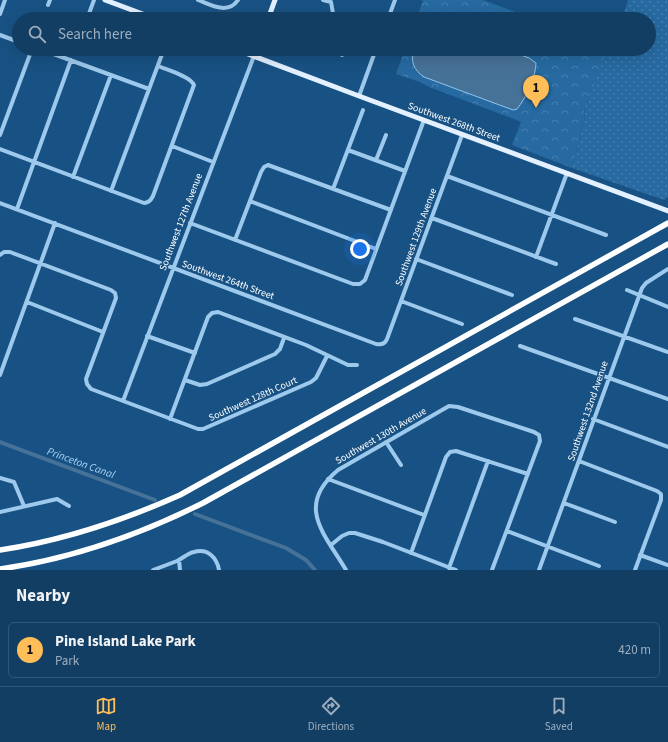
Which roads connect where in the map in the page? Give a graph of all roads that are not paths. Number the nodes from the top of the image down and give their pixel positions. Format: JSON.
{"nodes":[{"id":1,"x":5,"y":0,"type":"edge"},
{"id":2,"x":50,"y":0,"type":"edge"},
{"id":3,"x":94,"y":0,"type":"edge"},
{"id":4,"x":105,"y":0,"type":"edge"},
{"id":5,"x":198,"y":0,"type":"edge"},
{"id":6,"x":238,"y":0,"type":"edge"},
{"id":7,"x":275,"y":0,"type":"edge"},
{"id":8,"x":323,"y":0,"type":"edge"},
{"id":9,"x":395,"y":0,"type":"edge"},
{"id":10,"x":48,"y":5,"type":"dead end"},
{"id":11,"x":134,"y":11,"type":"edge"},
{"id":12,"x":0,"y":12,"type":"edge"},
{"id":13,"x":90,"y":12,"type":"edge"},
{"id":14,"x":271,"y":12,"type":"edge"},
{"id":15,"x":333,"y":12,"type":"edge"},
{"id":16,"x":391,"y":12,"type":"edge"},
{"id":17,"x":0,"y":35,"type":"edge"},
{"id":18,"x":12,"y":39,"type":"edge"},
{"id":19,"x":29,"y":56,"type":"edge"},
{"id":20,"x":60,"y":56,"type":"edge"},
{"id":21,"x":162,"y":56,"type":"edge"},
{"id":22,"x":254,"y":56,"type":"joint"},
{"id":23,"x":373,"y":56,"type":"edge"},
{"id":24,"x":71,"y":60,"type":"junction"},
{"id":25,"x":158,"y":66,"type":"junction"},
{"id":26,"x":111,"y":75,"type":"junction"},
{"id":27,"x":149,"y":89,"type":"junction"},
{"id":28,"x":359,"y":96,"type":"junction"},
{"id":29,"x":363,"y":110,"type":"dead end"},
{"id":30,"x":424,"y":120,"type":"junction"},
{"id":31,"x":0,"y":135,"type":"edge"},
{"id":32,"x":386,"y":135,"type":"dead end"},
{"id":33,"x":462,"y":135,"type":"junction"},
{"id":34,"x":172,"y":146,"type":"junction"},
{"id":35,"x":0,"y":149,"type":"edge"},
{"id":36,"x":348,"y":150,"type":"junction"},
{"id":37,"x":376,"y":160,"type":"junction"},
{"id":38,"x":34,"y":162,"type":"junction"},
{"id":39,"x":213,"y":162,"type":"junction"},
{"id":40,"x":405,"y":171,"type":"junction"},
{"id":41,"x":567,"y":173,"type":"junction"},
{"id":42,"x":73,"y":176,"type":"junction"},
{"id":43,"x":447,"y":176,"type":"junction"},
{"id":44,"x":333,"y":189,"type":"junction"},
{"id":45,"x":111,"y":191,"type":"junction"},
{"id":46,"x":250,"y":202,"type":"junction"},
{"id":47,"x":0,"y":203,"type":"edge"},
{"id":48,"x":17,"y":209,"type":"junction"},
{"id":49,"x":391,"y":210,"type":"junction"},
{"id":50,"x":668,"y":211,"type":"edge"},
{"id":51,"x":551,"y":215,"type":"junction"},
{"id":52,"x":432,"y":218,"type":"junction"},
{"id":53,"x":55,"y":223,"type":"junction"},
{"id":54,"x":190,"y":223,"type":"junction"},
{"id":55,"x":668,"y":223,"type":"edge"},
{"id":56,"x":606,"y":235,"type":"dead end"},
{"id":57,"x":235,"y":240,"type":"junction"},
{"id":58,"x":668,"y":244,"type":"edge"},
{"id":59,"x":376,"y":249,"type":"junction"},
{"id":60,"x":2,"y":253,"type":"edge"},
{"id":61,"x":536,"y":256,"type":"junction"},
{"id":62,"x":416,"y":259,"type":"junction"},
{"id":63,"x":41,"y":263,"type":"junction"},
{"id":64,"x":556,"y":264,"type":"dead end"},
{"id":65,"x":173,"y":268,"type":"junction"},
{"id":66,"x":668,"y":269,"type":"edge"},
{"id":67,"x":627,"y":290,"type":"dead end"},
{"id":68,"x":512,"y":295,"type":"dead end"},
{"id":69,"x":639,"y":296,"type":"junction"},
{"id":70,"x":401,"y":301,"type":"junction"},
{"id":71,"x":27,"y":302,"type":"junction"},
{"id":72,"x":668,"y":307,"type":"edge"},
{"id":73,"x":575,"y":319,"type":"dead end"},
{"id":74,"x":462,"y":324,"type":"dead end"},
{"id":75,"x":103,"y":332,"type":"junction"},
{"id":76,"x":147,"y":336,"type":"junction"},
{"id":77,"x":624,"y":336,"type":"junction"},
{"id":78,"x":284,"y":338,"type":"junction"},
{"id":79,"x":383,"y":344,"type":"joint"},
{"id":80,"x":520,"y":346,"type":"dead end"},
{"id":81,"x":668,"y":352,"type":"edge"},
{"id":82,"x":195,"y":353,"type":"junction"},
{"id":83,"x":328,"y":356,"type":"junction"},
{"id":84,"x":357,"y":365,"type":"dead end"},
{"id":85,"x":0,"y":375,"type":"edge"},
{"id":86,"x":608,"y":378,"type":"junction"},
{"id":87,"x":184,"y":380,"type":"junction"},
{"id":88,"x":668,"y":399,"type":"edge"},
{"id":89,"x":123,"y":401,"type":"junction"},
{"id":90,"x":170,"y":419,"type":"junction"},
{"id":91,"x":593,"y":419,"type":"junction"},
{"id":92,"x":386,"y":442,"type":"junction"},
{"id":93,"x":668,"y":447,"type":"edge"},
{"id":94,"x":488,"y":461,"type":"junction"},
{"id":95,"x":579,"y":461,"type":"junction"},
{"id":96,"x":401,"y":465,"type":"dead end"},
{"id":97,"x":528,"y":474,"type":"junction"},
{"id":98,"x":0,"y":478,"type":"edge"},
{"id":99,"x":328,"y":479,"type":"junction"},
{"id":100,"x":564,"y":502,"type":"junction"},
{"id":101,"x":24,"y":506,"type":"junction"},
{"id":102,"x":69,"y":506,"type":"dead end"},
{"id":103,"x":0,"y":512,"type":"edge"},
{"id":104,"x":424,"y":515,"type":"junction"},
{"id":105,"x":615,"y":522,"type":"dead end"},
{"id":106,"x":508,"y":530,"type":"junction"},
{"id":107,"x":331,"y":545,"type":"junction"},
{"id":108,"x":547,"y":546,"type":"junction"},
{"id":109,"x":0,"y":550,"type":"edge"},
{"id":110,"x":411,"y":553,"type":"junction"},
{"id":111,"x":640,"y":555,"type":"junction"},
{"id":112,"x":179,"y":560,"type":"junction"},
{"id":113,"x":668,"y":565,"type":"edge"},
{"id":114,"x":599,"y":566,"type":"dead end"},
{"id":115,"x":450,"y":568,"type":"junction"},
{"id":116,"x":0,"y":569,"type":"edge"},
{"id":117,"x":153,"y":570,"type":"edge"},
{"id":118,"x":180,"y":570,"type":"edge"},
{"id":119,"x":219,"y":570,"type":"edge"},
{"id":120,"x":346,"y":570,"type":"edge"},
{"id":121,"x":456,"y":570,"type":"edge"},
{"id":122,"x":492,"y":570,"type":"edge"},
{"id":123,"x":539,"y":570,"type":"edge"},
{"id":124,"x":635,"y":570,"type":"edge"}],
"edges":[{"from":1,"to":12,"type":"street"},
{"from":2,"to":10,"type":"street"},
{"from":3,"to":13,"type":"street"},
{"from":4,"to":11,"type":"main road"},
{"from":5,"to":6,"type":"street"},
{"from":7,"to":14,"type":"main road"},
{"from":8,"to":15,"type":"street"},
{"from":9,"to":16,"type":"street"},
{"from":17,"to":18,"type":"street"},
{"from":19,"to":31,"type":"street"},
{"from":20,"to":24,"type":"street"},
{"from":21,"to":25,"type":"street"},
{"from":22,"to":28,"type":"main road","name":"Southwest 268th Street"},
{"from":22,"to":39,"type":"street","name":"Southwest 127th Avenue"},
{"from":23,"to":28,"type":"street"},
{"from":24,"to":26,"type":"street"},
{"from":24,"to":38,"type":"street"},
{"from":25,"to":27,"type":"street"},
{"from":25,"to":34,"type":"street"},
{"from":26,"to":27,"type":"street"},
{"from":26,"to":42,"type":"street"},
{"from":27,"to":45,"type":"street"},
{"from":28,"to":30,"type":"main road","name":"Southwest 268th Street"},
{"from":29,"to":36,"type":"street"},
{"from":30,"to":33,"type":"main road","name":"Southwest 268th Street"},
{"from":30,"to":40,"type":"street"},
{"from":32,"to":37,"type":"street"},
{"from":33,"to":41,"type":"main road","name":"Southwest 268th Street"},
{"from":33,"to":43,"type":"street","name":"Southwest 129th Avenue"},
{"from":34,"to":39,"type":"street"},
{"from":34,"to":45,"type":"street"},
{"from":35,"to":38,"type":"street"},
{"from":36,"to":37,"type":"street"},
{"from":36,"to":44,"type":"street"},
{"from":37,"to":40,"type":"street"},
{"from":38,"to":42,"type":"street"},
{"from":38,"to":48,"type":"street"},
{"from":39,"to":54,"type":"street","name":"Southwest 127th Avenue"},
{"from":40,"to":49,"type":"street"},
{"from":41,"to":50,"type":"main road","name":"Southwest 268th Street"},
{"from":41,"to":51,"type":"street"},
{"from":42,"to":45,"type":"street"},
{"from":43,"to":51,"type":"street"},
{"from":43,"to":52,"type":"street","name":"Southwest 129th Avenue"},
{"from":44,"to":46,"type":"street"},
{"from":44,"to":49,"type":"street"},
{"from":46,"to":57,"type":"street"},
{"from":46,"to":59,"type":"street"},
{"from":47,"to":48,"type":"street","name":"Southwest 264th Street"},
{"from":48,"to":53,"type":"street","name":"Southwest 264th Street"},
{"from":49,"to":59,"type":"street"},
{"from":51,"to":56,"type":"street"},
{"from":51,"to":61,"type":"street"},
{"from":52,"to":61,"type":"street"},
{"from":52,"to":62,"type":"street","name":"Southwest 129th Avenue"},
{"from":53,"to":63,"type":"street"},
{"from":53,"to":65,"type":"street","name":"Southwest 264th Street"},
{"from":54,"to":57,"type":"street"},
{"from":54,"to":65,"type":"street","name":"Southwest 127th Avenue"},
{"from":55,"to":109,"type":"highway"},
{"from":57,"to":59,"type":"street"},
{"from":58,"to":116,"type":"highway"},
{"from":60,"to":63,"type":"street"},
{"from":61,"to":64,"type":"street"},
{"from":62,"to":68,"type":"street"},
{"from":62,"to":70,"type":"street","name":"Southwest 129th Avenue"},
{"from":63,"to":71,"type":"street"},
{"from":63,"to":75,"type":"street"},
{"from":65,"to":76,"type":"street","name":"Southwest 127th Avenue"},
{"from":65,"to":79,"type":"street","name":"Southwest 264th Street"},
{"from":66,"to":69,"type":"street","name":"Southwest 132nd Avenue"},
{"from":67,"to":69,"type":"street"},
{"from":69,"to":72,"type":"street"},
{"from":69,"to":77,"type":"street","name":"Southwest 132nd Avenue"},
{"from":70,"to":74,"type":"street"},
{"from":70,"to":79,"type":"street","name":"Southwest 129th Avenue"},
{"from":71,"to":75,"type":"street"},
{"from":71,"to":85,"type":"street"},
{"from":73,"to":77,"type":"street"},
{"from":75,"to":89,"type":"street","name":"Southwest 128th Court"},
{"from":76,"to":82,"type":"street"},
{"from":76,"to":89,"type":"street","name":"Southwest 127th Avenue"},
{"from":77,"to":81,"type":"street"},
{"from":77,"to":86,"type":"street","name":"Southwest 132nd Avenue"},
{"from":78,"to":82,"type":"street"},
{"from":78,"to":83,"type":"street"},
{"from":78,"to":87,"type":"street"},
{"from":80,"to":86,"type":"street"},
{"from":82,"to":87,"type":"street"},
{"from":83,"to":84,"type":"street"},
{"from":83,"to":90,"type":"street","name":"Southwest 128th Court"},
{"from":86,"to":88,"type":"street"},
{"from":86,"to":91,"type":"street","name":"Southwest 132nd Avenue"},
{"from":87,"to":90,"type":"street"},
{"from":89,"to":90,"type":"street","name":"Southwest 128th Court"},
{"from":91,"to":93,"type":"street"},
{"from":91,"to":95,"type":"street","name":"Southwest 132nd Avenue"},
{"from":92,"to":96,"type":"street"},
{"from":92,"to":97,"type":"street","name":"Southwest 130th Avenue"},
{"from":92,"to":99,"type":"street","name":"Southwest 130th Avenue"},
{"from":94,"to":97,"type":"street"},
{"from":94,"to":104,"type":"street"},
{"from":94,"to":115,"type":"street"},
{"from":95,"to":100,"type":"street","name":"Southwest 132nd Avenue"},
{"from":95,"to":111,"type":"street"},
{"from":97,"to":106,"type":"street"},
{"from":98,"to":101,"type":"street"},
{"from":99,"to":104,"type":"street"},
{"from":99,"to":107,"type":"street","name":"Southwest 130th Avenue"},
{"from":100,"to":105,"type":"street"},
{"from":100,"to":108,"type":"street","name":"Southwest 132nd Avenue"},
{"from":101,"to":102,"type":"street"},
{"from":101,"to":103,"type":"street"},
{"from":104,"to":110,"type":"street"},
{"from":106,"to":108,"type":"street"},
{"from":106,"to":122,"type":"street"},
{"from":107,"to":110,"type":"street"},
{"from":107,"to":120,"type":"street","name":"Southwest 130th Avenue"},
{"from":108,"to":114,"type":"street"},
{"from":108,"to":123,"type":"street","name":"Southwest 132nd Avenue"},
{"from":110,"to":115,"type":"street"},
{"from":111,"to":113,"type":"street"},
{"from":111,"to":124,"type":"street"},
{"from":112,"to":117,"type":"street"},
{"from":112,"to":118,"type":"street"},
{"from":112,"to":119,"type":"street"},
{"from":115,"to":121,"type":"street"}]}
